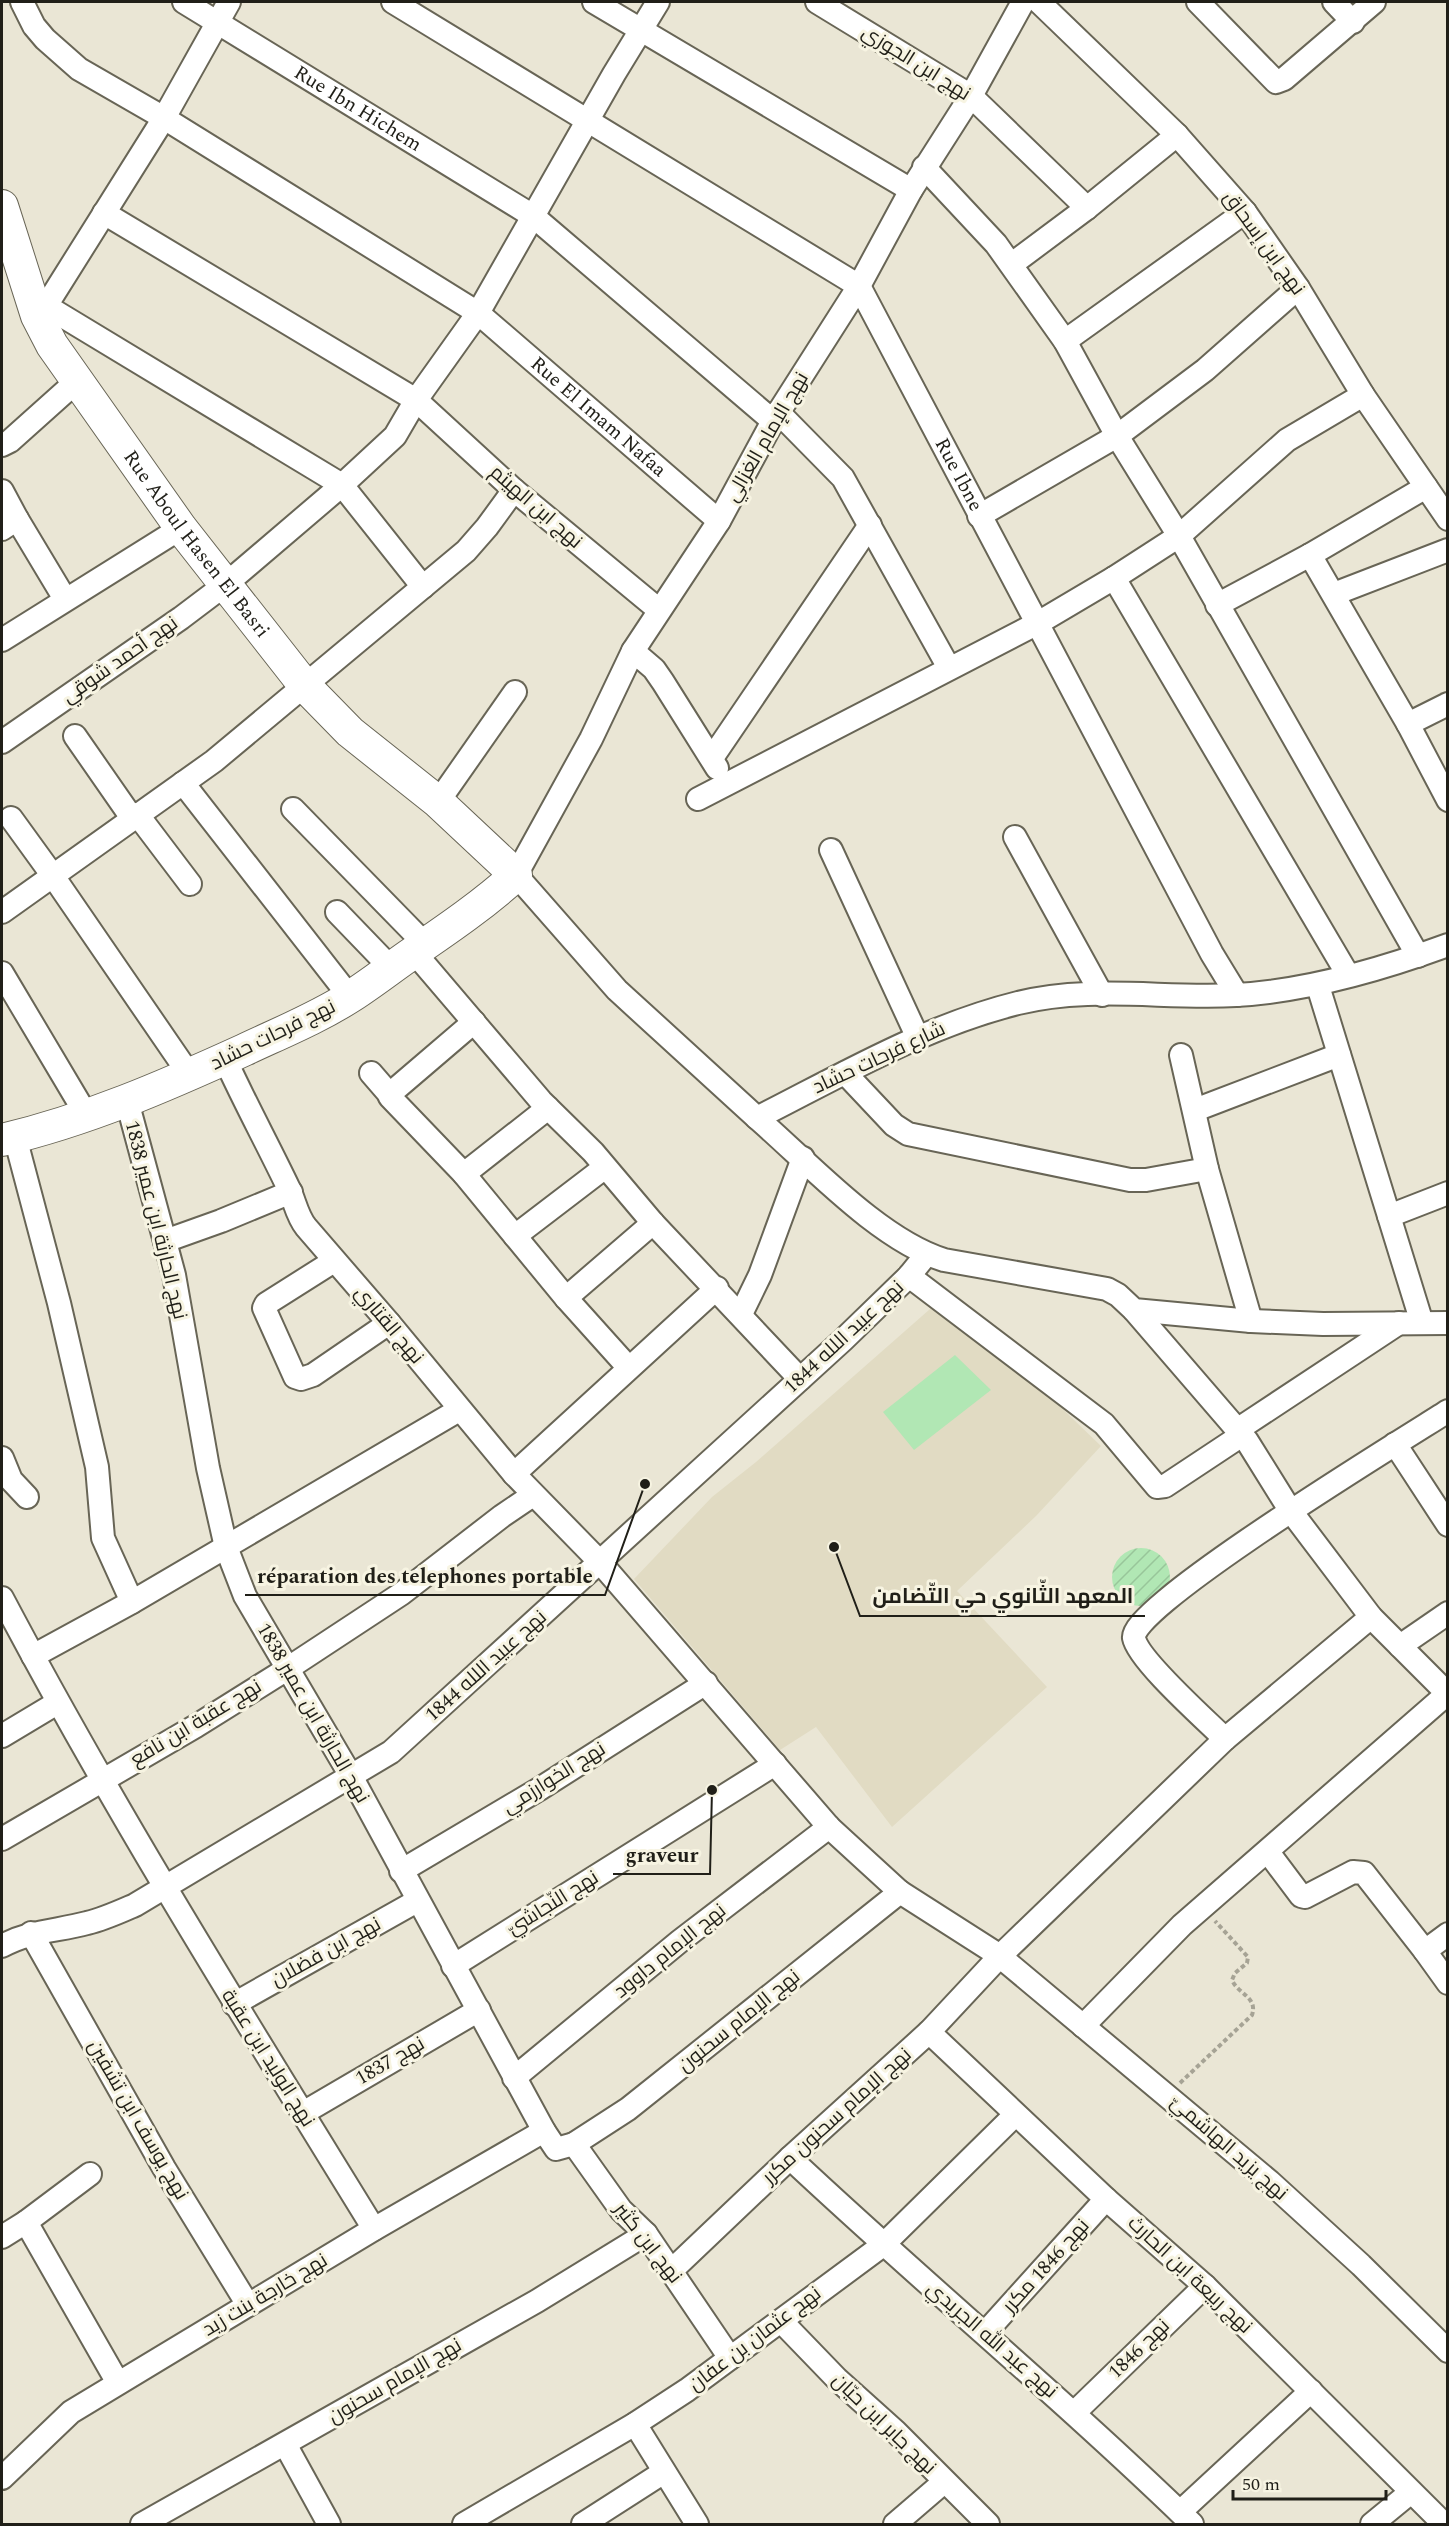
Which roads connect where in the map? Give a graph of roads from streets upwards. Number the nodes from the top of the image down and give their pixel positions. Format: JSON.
{"nodes":[{"id":1,"x":22,"y":2,"type":"edge"},
{"id":2,"x":184,"y":2,"type":"edge"},
{"id":3,"x":229,"y":2,"type":"edge"},
{"id":4,"x":393,"y":2,"type":"edge"},
{"id":5,"x":594,"y":2,"type":"edge"},
{"id":6,"x":658,"y":2,"type":"edge"},
{"id":7,"x":817,"y":2,"type":"edge"},
{"id":8,"x":1023,"y":2,"type":"edge"},
{"id":9,"x":1039,"y":2,"type":"edge"},
{"id":10,"x":1198,"y":2,"type":"edge"},
{"id":11,"x":1334,"y":2,"type":"edge"},
{"id":12,"x":1374,"y":2,"type":"edge"},
{"id":13,"x":217,"y":22,"type":"junction"},
{"id":14,"x":1353,"y":22,"type":"junction"},
{"id":15,"x":641,"y":30,"type":"junction"},
{"id":16,"x":972,"y":96,"type":"junction"},
{"id":17,"x":164,"y":118,"type":"junction"},
{"id":18,"x":589,"y":120,"type":"junction"},
{"id":19,"x":1177,"y":135,"type":"junction"},
{"id":20,"x":924,"y":168,"type":"junction"},
{"id":21,"x":911,"y":190,"type":"junction"},
{"id":22,"x":2,"y":206,"type":"edge"},
{"id":23,"x":1087,"y":208,"type":"junction"},
{"id":24,"x":1245,"y":212,"type":"junction"},
{"id":25,"x":104,"y":213,"type":"junction"},
{"id":26,"x":533,"y":216,"type":"junction"},
{"id":27,"x":1012,"y":264,"type":"junction"},
{"id":28,"x":859,"y":286,"type":"junction"},
{"id":29,"x":1298,"y":288,"type":"junction"},
{"id":30,"x":42,"y":311,"type":"junction"},
{"id":31,"x":478,"y":313,"type":"junction"},
{"id":32,"x":1065,"y":341,"type":"junction"},
{"id":33,"x":77,"y":381,"type":"junction"},
{"id":34,"x":1363,"y":395,"type":"junction"},
{"id":35,"x":416,"y":400,"type":"junction"},
{"id":36,"x":776,"y":416,"type":"junction"},
{"id":37,"x":1117,"y":435,"type":"junction"},
{"id":38,"x":2,"y":445,"type":"edge"},
{"id":39,"x":342,"y":485,"type":"junction"},
{"id":40,"x":1426,"y":487,"type":"junction"},
{"id":41,"x":514,"y":490,"type":"junction"},
{"id":42,"x":2,"y":491,"type":"edge"},
{"id":43,"x":979,"y":516,"type":"junction"},
{"id":44,"x":1448,"y":519,"type":"edge"},
{"id":45,"x":719,"y":521,"type":"junction"},
{"id":46,"x":9,"y":524,"type":"edge"},
{"id":47,"x":870,"y":525,"type":"junction"},
{"id":48,"x":181,"y":528,"type":"junction"},
{"id":49,"x":1179,"y":536,"type":"junction"},
{"id":50,"x":1448,"y":550,"type":"edge"},
{"id":51,"x":1310,"y":555,"type":"junction"},
{"id":52,"x":1114,"y":578,"type":"junction"},
{"id":53,"x":231,"y":580,"type":"junction"},
{"id":54,"x":423,"y":587,"type":"junction"},
{"id":55,"x":1334,"y":594,"type":"junction"},
{"id":56,"x":65,"y":599,"type":"junction"},
{"id":57,"x":1217,"y":605,"type":"junction"},
{"id":58,"x":659,"y":610,"type":"junction"},
{"id":59,"x":1038,"y":623,"type":"junction"},
{"id":60,"x":2,"y":640,"type":"edge"},
{"id":61,"x":633,"y":651,"type":"junction"},
{"id":62,"x":949,"y":668,"type":"junction"},
{"id":63,"x":305,"y":686,"type":"junction"},
{"id":64,"x":515,"y":692,"type":"dead end"},
{"id":65,"x":1448,"y":704,"type":"edge"},
{"id":66,"x":1408,"y":724,"type":"junction"},
{"id":67,"x":75,"y":736,"type":"dead end"},
{"id":68,"x":2,"y":742,"type":"edge"},
{"id":69,"x":712,"y":758,"type":"junction"},
{"id":70,"x":183,"y":783,"type":"junction"},
{"id":71,"x":724,"y":783,"type":"junction"},
{"id":72,"x":698,"y":799,"type":"dead end"},
{"id":73,"x":1448,"y":800,"type":"edge"},
{"id":74,"x":438,"y":802,"type":"junction"},
{"id":75,"x":293,"y":809,"type":"dead end"},
{"id":76,"x":135,"y":816,"type":"junction"},
{"id":77,"x":11,"y":818,"type":"dead end"},
{"id":78,"x":1015,"y":837,"type":"dead end"},
{"id":79,"x":831,"y":850,"type":"dead end"},
{"id":80,"x":516,"y":875,"type":"junction"},
{"id":81,"x":53,"y":876,"type":"junction"},
{"id":82,"x":189,"y":884,"type":"dead end"},
{"id":83,"x":2,"y":912,"type":"edge"},
{"id":84,"x":337,"y":912,"type":"dead end"},
{"id":85,"x":1448,"y":945,"type":"edge"},
{"id":86,"x":410,"y":955,"type":"junction"},
{"id":87,"x":1418,"y":956,"type":"junction"},
{"id":88,"x":2,"y":973,"type":"edge"},
{"id":89,"x":1348,"y":975,"type":"junction"},
{"id":90,"x":1318,"y":986,"type":"junction"},
{"id":91,"x":1102,"y":995,"type":"junction"},
{"id":92,"x":1237,"y":995,"type":"junction"},
{"id":93,"x":350,"y":997,"type":"junction"},
{"id":94,"x":474,"y":1022,"type":"junction"},
{"id":95,"x":917,"y":1036,"type":"junction"},
{"id":96,"x":1181,"y":1055,"type":"dead end"},
{"id":97,"x":1339,"y":1055,"type":"junction"},
{"id":98,"x":225,"y":1059,"type":"junction"},
{"id":99,"x":845,"y":1073,"type":"junction"},
{"id":100,"x":189,"y":1074,"type":"junction"},
{"id":101,"x":371,"y":1074,"type":"dead end"},
{"id":102,"x":390,"y":1095,"type":"junction"},
{"id":103,"x":127,"y":1101,"type":"junction"},
{"id":104,"x":548,"y":1108,"type":"junction"},
{"id":105,"x":1195,"y":1110,"type":"junction"},
{"id":106,"x":87,"y":1116,"type":"junction"},
{"id":107,"x":757,"y":1118,"type":"junction"},
{"id":108,"x":8,"y":1139,"type":"edge"},
{"id":109,"x":803,"y":1158,"type":"junction"},
{"id":110,"x":604,"y":1168,"type":"junction"},
{"id":111,"x":1207,"y":1169,"type":"junction"},
{"id":112,"x":464,"y":1174,"type":"junction"},
{"id":113,"x":291,"y":1192,"type":"junction"},
{"id":114,"x":1448,"y":1193,"type":"edge"},
{"id":115,"x":1389,"y":1216,"type":"junction"},
{"id":116,"x":653,"y":1223,"type":"junction"},
{"id":117,"x":515,"y":1236,"type":"junction"},
{"id":118,"x":165,"y":1241,"type":"junction"},
{"id":119,"x":926,"y":1255,"type":"junction"},
{"id":120,"x":334,"y":1261,"type":"junction"},
{"id":121,"x":909,"y":1276,"type":"junction"},
{"id":122,"x":717,"y":1288,"type":"junction"},
{"id":123,"x":566,"y":1298,"type":"junction"},
{"id":124,"x":1134,"y":1310,"type":"junction"},
{"id":125,"x":741,"y":1314,"type":"junction"},
{"id":126,"x":1251,"y":1321,"type":"junction"},
{"id":127,"x":389,"y":1323,"type":"junction"},
{"id":128,"x":1411,"y":1323,"type":"junction"},
{"id":129,"x":1447,"y":1323,"type":"edge"},
{"id":130,"x":628,"y":1367,"type":"junction"},
{"id":131,"x":800,"y":1378,"type":"junction"},
{"id":132,"x":459,"y":1410,"type":"junction"},
{"id":133,"x":1448,"y":1412,"type":"edge"},
{"id":134,"x":1240,"y":1432,"type":"junction"},
{"id":135,"x":1395,"y":1444,"type":"junction"},
{"id":136,"x":2,"y":1458,"type":"edge"},
{"id":137,"x":514,"y":1474,"type":"junction"},
{"id":138,"x":6,"y":1484,"type":"edge"},
{"id":139,"x":533,"y":1495,"type":"junction"},
{"id":140,"x":27,"y":1497,"type":"dead end"},
{"id":141,"x":1290,"y":1510,"type":"junction"},
{"id":142,"x":1448,"y":1525,"type":"edge"},
{"id":143,"x":226,"y":1547,"type":"junction"},
{"id":144,"x":598,"y":1561,"type":"junction"},
{"id":145,"x":2,"y":1598,"type":"edge"},
{"id":146,"x":132,"y":1602,"type":"junction"},
{"id":147,"x":1448,"y":1613,"type":"edge"},
{"id":148,"x":1371,"y":1617,"type":"junction"},
{"id":149,"x":1400,"y":1646,"type":"junction"},
{"id":150,"x":33,"y":1656,"type":"junction"},
{"id":151,"x":287,"y":1669,"type":"junction"},
{"id":152,"x":706,"y":1683,"type":"junction"},
{"id":153,"x":1447,"y":1694,"type":"edge"},
{"id":154,"x":57,"y":1703,"type":"junction"},
{"id":155,"x":2,"y":1736,"type":"edge"},
{"id":156,"x":1225,"y":1739,"type":"junction"},
{"id":157,"x":776,"y":1764,"type":"junction"},
{"id":158,"x":351,"y":1776,"type":"junction"},
{"id":159,"x":101,"y":1779,"type":"junction"},
{"id":160,"x":829,"y":1827,"type":"junction"},
{"id":161,"x":2,"y":1839,"type":"edge"},
{"id":162,"x":1268,"y":1852,"type":"junction"},
{"id":163,"x":401,"y":1871,"type":"junction"},
{"id":164,"x":164,"y":1886,"type":"junction"},
{"id":165,"x":900,"y":1892,"type":"junction"},
{"id":166,"x":417,"y":1901,"type":"junction"},
{"id":167,"x":31,"y":1933,"type":"junction"},
{"id":168,"x":1448,"y":1934,"type":"edge"},
{"id":169,"x":2,"y":1946,"type":"edge"},
{"id":170,"x":1425,"y":1951,"type":"junction"},
{"id":171,"x":1000,"y":1956,"type":"junction"},
{"id":172,"x":453,"y":1966,"type":"junction"},
{"id":173,"x":1448,"y":1983,"type":"edge"},
{"id":174,"x":234,"y":2004,"type":"junction"},
{"id":175,"x":479,"y":2010,"type":"junction"},
{"id":176,"x":1083,"y":2026,"type":"junction"},
{"id":177,"x":929,"y":2032,"type":"junction"},
{"id":178,"x":514,"y":2078,"type":"junction"},
{"id":179,"x":303,"y":2113,"type":"junction"},
{"id":180,"x":1015,"y":2115,"type":"junction"},
{"id":181,"x":544,"y":2131,"type":"junction"},
{"id":182,"x":566,"y":2146,"type":"junction"},
{"id":183,"x":790,"y":2157,"type":"junction"},
{"id":184,"x":90,"y":2175,"type":"dead end"},
{"id":185,"x":1106,"y":2199,"type":"junction"},
{"id":186,"x":26,"y":2222,"type":"junction"},
{"id":187,"x":374,"y":2229,"type":"junction"},
{"id":188,"x":646,"y":2234,"type":"junction"},
{"id":189,"x":2,"y":2237,"type":"edge"},
{"id":190,"x":883,"y":2246,"type":"junction"},
{"id":191,"x":671,"y":2271,"type":"junction"},
{"id":192,"x":1205,"y":2286,"type":"junction"},
{"id":193,"x":248,"y":2305,"type":"junction"},
{"id":194,"x":781,"y":2321,"type":"junction"},
{"id":195,"x":985,"y":2334,"type":"junction"},
{"id":196,"x":1448,"y":2351,"type":"edge"},
{"id":197,"x":730,"y":2358,"type":"junction"},
{"id":198,"x":118,"y":2383,"type":"junction"},
{"id":199,"x":1311,"y":2391,"type":"junction"},
{"id":200,"x":1074,"y":2413,"type":"junction"},
{"id":201,"x":634,"y":2424,"type":"junction"},
{"id":202,"x":285,"y":2444,"type":"junction"},
{"id":203,"x":664,"y":2472,"type":"junction"},
{"id":204,"x":2,"y":2478,"type":"edge"},
{"id":205,"x":944,"y":2482,"type":"junction"},
{"id":206,"x":1411,"y":2492,"type":"junction"},
{"id":207,"x":1186,"y":2518,"type":"edge"},
{"id":208,"x":142,"y":2524,"type":"edge"},
{"id":209,"x":329,"y":2524,"type":"edge"},
{"id":210,"x":464,"y":2524,"type":"edge"},
{"id":211,"x":584,"y":2524,"type":"edge"},
{"id":212,"x":697,"y":2524,"type":"edge"},
{"id":213,"x":895,"y":2524,"type":"edge"},
{"id":214,"x":988,"y":2524,"type":"edge"},
{"id":215,"x":1372,"y":2524,"type":"edge"},
{"id":216,"x":1444,"y":2524,"type":"edge"}],
"edges":[{"from":1,"to":17,"type":"street","name":"Rue El Imam Nafaa"},
{"from":2,"to":13,"type":"street","name":"Rue Ibn Hichem"},
{"from":3,"to":13,"type":"street"},
{"from":4,"to":18,"type":"street"},
{"from":5,"to":15,"type":"street"},
{"from":6,"to":15,"type":"street","name":"نهج أحمد شوقي"},
{"from":7,"to":16,"type":"street","name":"نهج ابن الجوزي"},
{"from":8,"to":16,"type":"street","name":"نهج الإمام الغزالي"},
{"from":9,"to":19,"type":"street","name":"نهج ابن إسحاق"},
{"from":10,"to":14,"type":"street"},
{"from":11,"to":14,"type":"street"},
{"from":12,"to":14,"type":"street"},
{"from":13,"to":17,"type":"street"},
{"from":13,"to":26,"type":"street","name":"Rue Ibn Hichem"},
{"from":15,"to":18,"type":"street","name":"نهج أحمد شوقي"},
{"from":15,"to":21,"type":"street"},
{"from":16,"to":20,"type":"street","name":"نهج الإمام الغزالي"},
{"from":16,"to":23,"type":"street","name":"نهج ابن الجوزي"},
{"from":17,"to":25,"type":"street"},
{"from":17,"to":31,"type":"street","name":"Rue El Imam Nafaa"},
{"from":18,"to":26,"type":"street","name":"نهج أحمد شوقي"},
{"from":18,"to":28,"type":"street"},
{"from":19,"to":23,"type":"street"},
{"from":19,"to":24,"type":"street","name":"نهج ابن إسحاق"},
{"from":20,"to":21,"type":"street","name":"نهج الإمام الغزالي"},
{"from":20,"to":27,"type":"street"},
{"from":21,"to":28,"type":"street","name":"نهج الإمام الغزالي"},
{"from":22,"to":30,"type":"street","name":"Rue Aboul Hasen El Basri"},
{"from":23,"to":27,"type":"street"},
{"from":24,"to":29,"type":"street","name":"نهج ابن إسحاق"},
{"from":24,"to":32,"type":"street"},
{"from":25,"to":30,"type":"street"},
{"from":25,"to":35,"type":"street","name":"نهج ابن الهيثم"},
{"from":26,"to":31,"type":"street","name":"نهج أحمد شوقي"},
{"from":26,"to":36,"type":"street","name":"Rue Ibn Hichem"},
{"from":27,"to":32,"type":"street"},
{"from":28,"to":36,"type":"street","name":"نهج الإمام الغزالي"},
{"from":28,"to":43,"type":"street","name":"Rue Ibne"},
{"from":29,"to":34,"type":"street","name":"نهج ابن إسحاق"},
{"from":29,"to":37,"type":"street"},
{"from":30,"to":33,"type":"street","name":"Rue Aboul Hasen El Basri"},
{"from":30,"to":39,"type":"street"},
{"from":31,"to":35,"type":"street","name":"نهج أحمد شوقي"},
{"from":31,"to":45,"type":"street","name":"Rue El Imam Nafaa"},
{"from":32,"to":37,"type":"street"},
{"from":33,"to":38,"type":"street"},
{"from":33,"to":48,"type":"street","name":"Rue Aboul Hasen El Basri"},
{"from":34,"to":40,"type":"street","name":"نهج ابن إسحاق"},
{"from":34,"to":49,"type":"street"},
{"from":35,"to":39,"type":"street","name":"نهج أحمد شوقي"},
{"from":35,"to":41,"type":"street","name":"نهج ابن الهيثم"},
{"from":36,"to":45,"type":"street","name":"نهج الإمام الغزالي"},
{"from":36,"to":47,"type":"street","name":"Rue Ibn Hichem"},
{"from":37,"to":43,"type":"street"},
{"from":37,"to":49,"type":"street"},
{"from":39,"to":53,"type":"street","name":"نهج أحمد شوقي"},
{"from":39,"to":54,"type":"street"},
{"from":40,"to":44,"type":"street","name":"نهج ابن إسحاق"},
{"from":40,"to":51,"type":"street"},
{"from":41,"to":54,"type":"street"},
{"from":41,"to":58,"type":"street","name":"نهج ابن الهيثم"},
{"from":42,"to":46,"type":"street"},
{"from":43,"to":59,"type":"street","name":"Rue Ibne"},
{"from":45,"to":58,"type":"street","name":"نهج الإمام الغزالي"},
{"from":46,"to":56,"type":"street"},
{"from":47,"to":62,"type":"street","name":"Rue Ibn Hichem"},
{"from":47,"to":69,"type":"street"},
{"from":48,"to":53,"type":"street","name":"Rue Aboul Hasen El Basri"},
{"from":48,"to":56,"type":"street"},
{"from":49,"to":52,"type":"street"},
{"from":49,"to":57,"type":"street"},
{"from":50,"to":55,"type":"street"},
{"from":51,"to":55,"type":"street"},
{"from":51,"to":57,"type":"street"},
{"from":52,"to":59,"type":"street"},
{"from":52,"to":89,"type":"street"},
{"from":53,"to":63,"type":"street","name":"Rue Aboul Hasen El Basri"},
{"from":53,"to":68,"type":"street","name":"نهج أحمد شوقي"},
{"from":54,"to":63,"type":"street"},
{"from":55,"to":66,"type":"street"},
{"from":56,"to":60,"type":"street"},
{"from":57,"to":87,"type":"street"},
{"from":58,"to":61,"type":"street","name":"نهج الإمام الغزالي"},
{"from":59,"to":62,"type":"street"},
{"from":59,"to":92,"type":"street","name":"Rue Ibne"},
{"from":61,"to":69,"type":"street"},
{"from":61,"to":80,"type":"street","name":"نهج الإمام الغزالي"},
{"from":62,"to":71,"type":"street"},
{"from":63,"to":70,"type":"street"},
{"from":63,"to":74,"type":"street","name":"Rue Aboul Hasen El Basri"},
{"from":64,"to":74,"type":"street"},
{"from":65,"to":66,"type":"street"},
{"from":66,"to":73,"type":"street"},
{"from":67,"to":76,"type":"street"},
{"from":69,"to":71,"type":"street"},
{"from":70,"to":76,"type":"street"},
{"from":70,"to":93,"type":"street"},
{"from":71,"to":72,"type":"street"},
{"from":74,"to":80,"type":"street","name":"Rue Aboul Hasen El Basri"},
{"from":75,"to":86,"type":"street"},
{"from":76,"to":81,"type":"street"},
{"from":76,"to":82,"type":"street"},
{"from":77,"to":81,"type":"street"},
{"from":78,"to":91,"type":"street"},
{"from":79,"to":95,"type":"street"},
{"from":80,"to":86,"type":"street","name":"نهج فرحات حشاد"},
{"from":80,"to":107,"type":"street"},
{"from":81,"to":83,"type":"street"},
{"from":81,"to":100,"type":"street"},
{"from":84,"to":86,"type":"street"},
{"from":85,"to":87,"type":"street","name":"شارع فرحات حشاد"},
{"from":86,"to":93,"type":"street","name":"نهج فرحات حشاد"},
{"from":86,"to":94,"type":"street"},
{"from":87,"to":89,"type":"street","name":"شارع فرحات حشاد"},
{"from":88,"to":106,"type":"street"},
{"from":89,"to":90,"type":"street","name":"شارع فرحات حشاد"},
{"from":90,"to":92,"type":"street","name":"شارع فرحات حشاد"},
{"from":90,"to":97,"type":"street"},
{"from":91,"to":92,"type":"street","name":"شارع فرحات حشاد"},
{"from":91,"to":95,"type":"street","name":"شارع فرحات حشاد"},
{"from":93,"to":98,"type":"street","name":"نهج فرحات حشاد"},
{"from":94,"to":102,"type":"street"},
{"from":94,"to":104,"type":"street"},
{"from":95,"to":99,"type":"street","name":"شارع فرحات حشاد"},
{"from":96,"to":105,"type":"street"},
{"from":97,"to":105,"type":"street"},
{"from":97,"to":115,"type":"street"},
{"from":98,"to":100,"type":"street","name":"نهج فرحات حشاد"},
{"from":98,"to":113,"type":"street","name":"نهج القتاري"},
{"from":99,"to":107,"type":"street","name":"شارع فرحات حشاد"},
{"from":99,"to":111,"type":"street"},
{"from":100,"to":103,"type":"street","name":"نهج فرحات حشاد"},
{"from":101,"to":102,"type":"street"},
{"from":102,"to":112,"type":"street"},
{"from":103,"to":106,"type":"street","name":"نهج فرحات حشاد"},
{"from":103,"to":118,"type":"street","name":"نهج الحارثة ابن عمير 1838"},
{"from":104,"to":110,"type":"street"},
{"from":104,"to":112,"type":"street"},
{"from":105,"to":111,"type":"street"},
{"from":106,"to":108,"type":"street","name":"نهج فرحات حشاد"},
{"from":107,"to":109,"type":"street"},
{"from":108,"to":146,"type":"street"},
{"from":109,"to":119,"type":"street"},
{"from":109,"to":125,"type":"street"},
{"from":110,"to":116,"type":"street"},
{"from":110,"to":117,"type":"street"},
{"from":111,"to":126,"type":"street"},
{"from":112,"to":117,"type":"street"},
{"from":113,"to":118,"type":"street"},
{"from":113,"to":120,"type":"street","name":"نهج القتاري"},
{"from":114,"to":115,"type":"street"},
{"from":115,"to":128,"type":"street"},
{"from":116,"to":122,"type":"street"},
{"from":116,"to":123,"type":"street"},
{"from":117,"to":123,"type":"street"},
{"from":118,"to":143,"type":"street","name":"نهج الحارثة ابن عمير 1838"},
{"from":119,"to":121,"type":"street","name":"نهج عبيد اللله 1844"},
{"from":119,"to":124,"type":"street"},
{"from":120,"to":127,"type":"street","name":"نهج القتاري"},
{"from":120,"to":127,"type":"street"},
{"from":121,"to":131,"type":"street","name":"نهج عبيد اللله 1844"},
{"from":121,"to":134,"type":"street"},
{"from":122,"to":125,"type":"street"},
{"from":122,"to":130,"type":"street"},
{"from":123,"to":130,"type":"street"},
{"from":124,"to":126,"type":"street"},
{"from":124,"to":134,"type":"street"},
{"from":125,"to":131,"type":"street"},
{"from":126,"to":128,"type":"street"},
{"from":127,"to":132,"type":"street","name":"نهج القتاري"},
{"from":128,"to":129,"type":"street"},
{"from":128,"to":134,"type":"street"},
{"from":130,"to":137,"type":"street"},
{"from":131,"to":144,"type":"street","name":"نهج عبيد اللله 1844"},
{"from":132,"to":137,"type":"street","name":"نهج القتاري"},
{"from":132,"to":143,"type":"street"},
{"from":133,"to":135,"type":"street"},
{"from":134,"to":141,"type":"street"},
{"from":135,"to":141,"type":"street"},
{"from":135,"to":142,"type":"street"},
{"from":136,"to":138,"type":"street"},
{"from":137,"to":139,"type":"street","name":"نهج القتاري"},
{"from":138,"to":140,"type":"street"},
{"from":139,"to":144,"type":"street","name":"نهج القتاري"},
{"from":139,"to":151,"type":"street","name":"نهج عقبة ابن نافع"},
{"from":141,"to":148,"type":"street"},
{"from":141,"to":156,"type":"street"},
{"from":143,"to":146,"type":"street"},
{"from":143,"to":151,"type":"street","name":"نهج الحارثة ابن عمير 1838"},
{"from":144,"to":152,"type":"street","name":"نهج القتاري"},
{"from":144,"to":158,"type":"street","name":"نهج عبيد اللله 1844"},
{"from":145,"to":150,"type":"street","name":"نهج الوليد ابن عقبة"},
{"from":146,"to":150,"type":"street"},
{"from":147,"to":149,"type":"street"},
{"from":148,"to":149,"type":"street"},
{"from":148,"to":156,"type":"street","name":"نهج الإمام سحنون مكرر"},
{"from":149,"to":153,"type":"street"},
{"from":150,"to":154,"type":"street","name":"نهج الوليد ابن عقبة"},
{"from":151,"to":158,"type":"street","name":"نهج الحارثة ابن عمير 1838"},
{"from":151,"to":159,"type":"street","name":"نهج عقبة ابن نافع"},
{"from":152,"to":157,"type":"street","name":"نهج القتاري"},
{"from":152,"to":163,"type":"street","name":"نهج الخوارزمي"},
{"from":153,"to":162,"type":"street"},
{"from":154,"to":155,"type":"street"},
{"from":154,"to":159,"type":"street","name":"نهج الوليد ابن عقبة"},
{"from":156,"to":171,"type":"street","name":"نهج الإمام سحنون مكرر"},
{"from":157,"to":160,"type":"street","name":"نهج يزيد الهاشميّ"},
{"from":157,"to":172,"type":"street","name":"نهج النّجاشيّ"},
{"from":158,"to":163,"type":"street","name":"نهج الحارثة ابن عمير 1838"},
{"from":158,"to":164,"type":"street","name":"نهج عبيد اللله 1844"},
{"from":159,"to":161,"type":"street","name":"نهج عقبة ابن نافع"},
{"from":159,"to":164,"type":"street","name":"نهج الوليد ابن عقبة"},
{"from":160,"to":165,"type":"street","name":"نهج يزيد الهاشميّ"},
{"from":160,"to":178,"type":"street","name":"نهج الإمام داوود"},
{"from":162,"to":170,"type":"street"},
{"from":162,"to":176,"type":"street"},
{"from":163,"to":166,"type":"street","name":"نهج الحارثة ابن عمير 1838"},
{"from":164,"to":167,"type":"street","name":"نهج عبيد اللله 1844"},
{"from":164,"to":174,"type":"street","name":"نهج الوليد ابن عقبة"},
{"from":165,"to":171,"type":"street","name":"نهج يزيد الهاشميّ"},
{"from":165,"to":182,"type":"street","name":"نهج الإمام سحنون"},
{"from":166,"to":172,"type":"street","name":"نهج الحارثة ابن عمير 1838"},
{"from":166,"to":174,"type":"street","name":"نهج ابن فضلان"},
{"from":167,"to":169,"type":"street","name":"نهج عبيد اللله 1844"},
{"from":167,"to":193,"type":"street","name":"نهج يوسف ابن تشفين"},
{"from":168,"to":170,"type":"street"},
{"from":170,"to":173,"type":"street"},
{"from":171,"to":176,"type":"street","name":"نهج يزيد الهاشميّ"},
{"from":171,"to":177,"type":"street","name":"نهج الإمام سحنون مكرر"},
{"from":172,"to":175,"type":"street","name":"نهج الحارثة ابن عمير 1838"},
{"from":174,"to":179,"type":"street","name":"نهج الوليد ابن عقبة"},
{"from":175,"to":178,"type":"street","name":"نهج الحارثة ابن عمير 1838"},
{"from":175,"to":179,"type":"street","name":"نهج 1837"},
{"from":176,"to":196,"type":"street","name":"نهج يزيد الهاشميّ"},
{"from":177,"to":180,"type":"street","name":"نهج ربيعة ابن الحارث"},
{"from":177,"to":183,"type":"street","name":"نهج الإمام سحنون مكرر"},
{"from":178,"to":181,"type":"street","name":"نهج الحارثة ابن عمير 1838"},
{"from":179,"to":187,"type":"street","name":"نهج الوليد ابن عقبة"},
{"from":180,"to":185,"type":"street","name":"نهج ربيعة ابن الحارث"},
{"from":180,"to":190,"type":"street","name":"نهج عثمان بن عفان"},
{"from":181,"to":182,"type":"street","name":"نهج الحارثة ابن عمير 1838"},
{"from":181,"to":187,"type":"street","name":"نهج خارجة بنت زيد"},
{"from":182,"to":188,"type":"street","name":"نهج ابن كثير"},
{"from":183,"to":190,"type":"street","name":"نهج عبد الله الجريدي"},
{"from":183,"to":191,"type":"street","name":"نهج الإمام سحنون مكرر"},
{"from":184,"to":186,"type":"street"},
{"from":185,"to":192,"type":"street","name":"نهج ربيعة ابن الحارث"},
{"from":185,"to":195,"type":"street","name":"نهج 1846 مكرر"},
{"from":186,"to":189,"type":"street"},
{"from":186,"to":198,"type":"street"},
{"from":187,"to":193,"type":"street","name":"نهج خارجة بنت زيد"},
{"from":188,"to":191,"type":"street","name":"نهج ابن كثير"},
{"from":188,"to":202,"type":"street","name":"نهج الإمام سحنون"},
{"from":190,"to":194,"type":"street","name":"نهج عثمان بن عفان"},
{"from":190,"to":195,"type":"street","name":"نهج عبد الله الجريدي"},
{"from":191,"to":197,"type":"street","name":"نهج ابن كثير"},
{"from":192,"to":199,"type":"street","name":"نهج ربيعة ابن الحارث"},
{"from":192,"to":200,"type":"street","name":"نهج 1846"},
{"from":193,"to":198,"type":"street","name":"نهج خارجة بنت زيد"},
{"from":194,"to":197,"type":"street","name":"نهج عثمان بن عفان"},
{"from":194,"to":205,"type":"street","name":"نهج جابر ابن حيّان"},
{"from":195,"to":200,"type":"street","name":"نهج عبد الله الجريدي"},
{"from":197,"to":201,"type":"street","name":"نهج عثمان بن عفان"},
{"from":198,"to":204,"type":"street","name":"نهج خارجة بنت زيد"},
{"from":199,"to":206,"type":"street","name":"نهج ربيعة ابن الحارث"},
{"from":199,"to":207,"type":"street"},
{"from":200,"to":207,"type":"street","name":"نهج عبد الله الجريدي"},
{"from":201,"to":203,"type":"street"},
{"from":201,"to":210,"type":"street","name":"نهج عثمان بن عفان"},
{"from":202,"to":208,"type":"street","name":"نهج الإمام سحنون"},
{"from":202,"to":209,"type":"street"},
{"from":203,"to":211,"type":"street"},
{"from":203,"to":212,"type":"street"},
{"from":205,"to":213,"type":"street"},
{"from":205,"to":214,"type":"street","name":"نهج جابر ابن حيّان"},
{"from":206,"to":215,"type":"street"},
{"from":206,"to":216,"type":"street","name":"نهج ربيعة ابن الحارث"}]}
